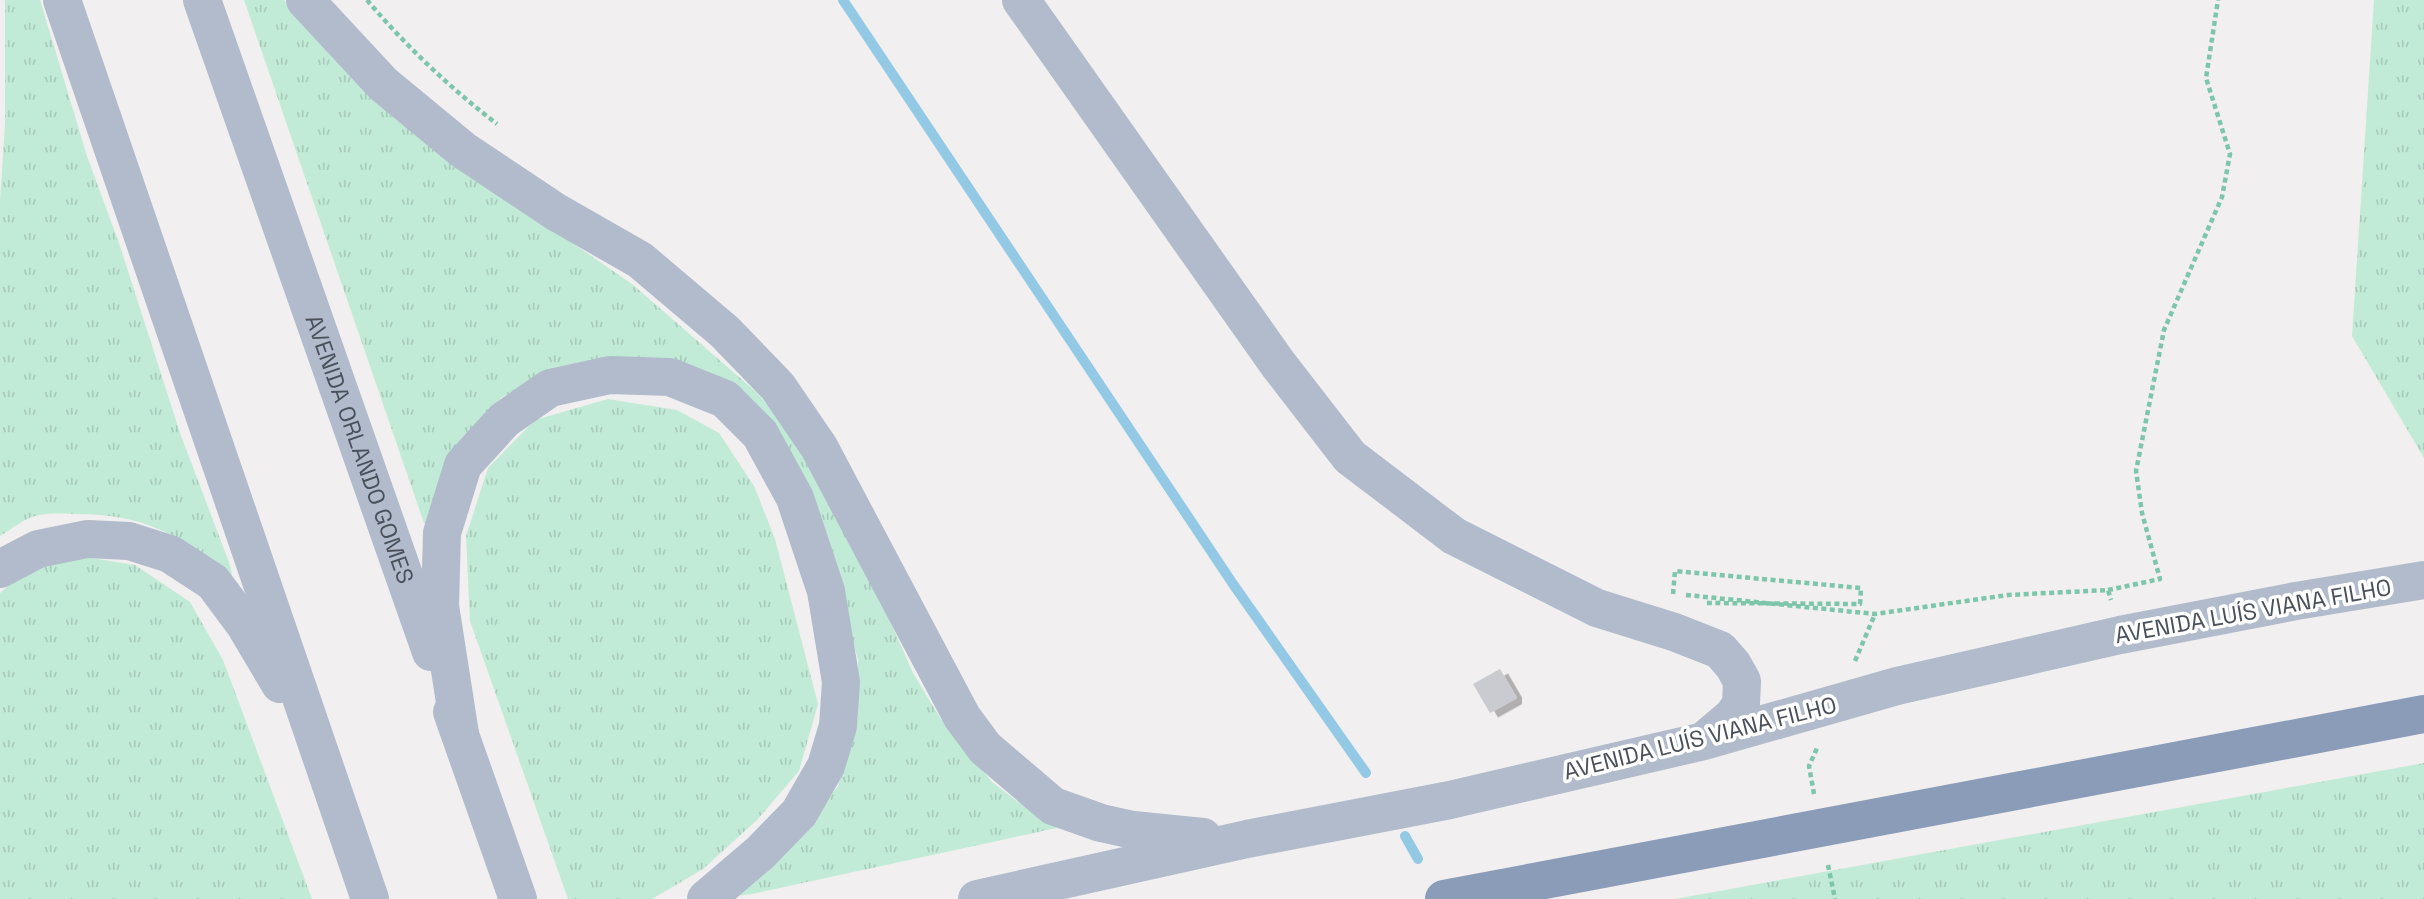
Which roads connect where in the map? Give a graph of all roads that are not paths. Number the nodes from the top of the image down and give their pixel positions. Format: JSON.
{"nodes":[{"id":1,"x":62,"y":0,"type":"edge"},
{"id":2,"x":202,"y":0,"type":"edge"},
{"id":3,"x":305,"y":0,"type":"edge"},
{"id":4,"x":1021,"y":0,"type":"edge"},
{"id":5,"x":0,"y":569,"type":"edge"},
{"id":6,"x":2424,"y":580,"type":"edge"},
{"id":7,"x":2424,"y":714,"type":"edge"},
{"id":8,"x":460,"y":734,"type":"junction"},
{"id":9,"x":1704,"y":741,"type":"junction"},
{"id":10,"x":336,"y":795,"type":"junction"},
{"id":11,"x":1254,"y":837,"type":"junction"},
{"id":12,"x":370,"y":899,"type":"edge"},
{"id":13,"x":518,"y":899,"type":"edge"},
{"id":14,"x":706,"y":899,"type":"edge"},
{"id":15,"x":977,"y":899,"type":"edge"},
{"id":16,"x":1444,"y":899,"type":"edge"}],
"edges":[{"from":1,"to":10,"type":"main road"},
{"from":2,"to":8,"type":"main road","name":"AVENIDA ORLANDO GOMES"},
{"from":3,"to":11,"type":"main road"},
{"from":4,"to":9,"type":"main road"},
{"from":5,"to":10,"type":"main road"},
{"from":6,"to":9,"type":"main road","name":"AVENIDA LUÍS VIANA FILHO"},
{"from":7,"to":16,"type":"highway"},
{"from":8,"to":13,"type":"main road","name":"AVENIDA ORLANDO GOMES"},
{"from":8,"to":14,"type":"main road"},
{"from":9,"to":11,"type":"main road","name":"AVENIDA LUÍS VIANA FILHO"},
{"from":10,"to":12,"type":"main road"},
{"from":11,"to":15,"type":"main road","name":"AVENIDA LUÍS VIANA FILHO"}]}
